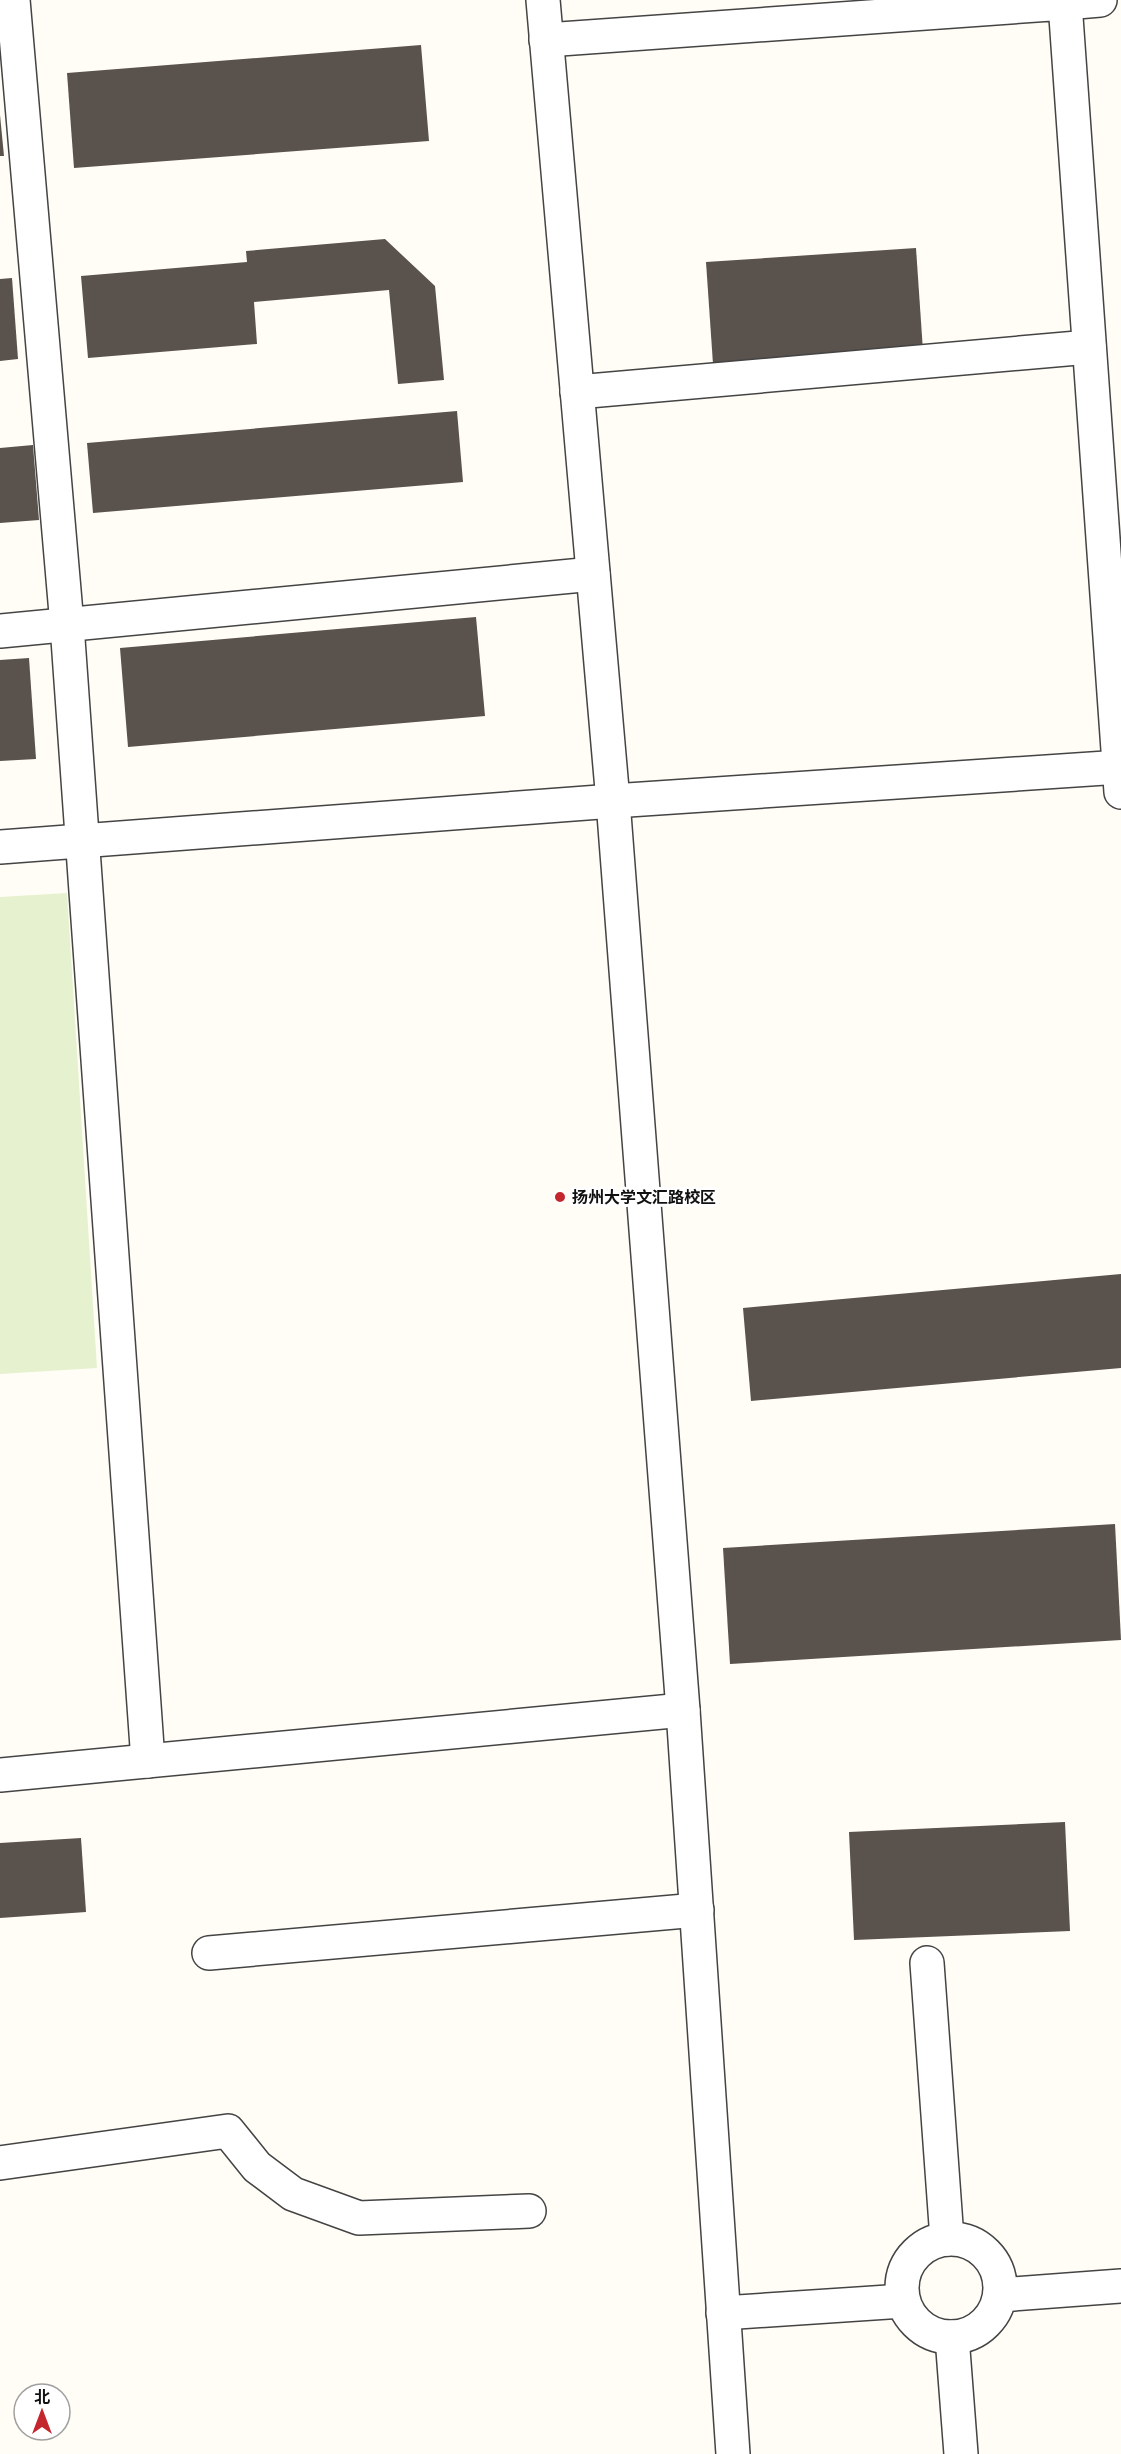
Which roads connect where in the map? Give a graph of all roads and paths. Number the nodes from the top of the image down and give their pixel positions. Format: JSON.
{"nodes":[{"id":1,"x":13,"y":0,"type":"edge"},
{"id":2,"x":543,"y":0,"type":"edge"},
{"id":3,"x":1100,"y":0,"type":"edge"},
{"id":4,"x":1065,"y":3,"type":"junction"},
{"id":5,"x":546,"y":40,"type":"junction"},
{"id":6,"x":1089,"y":347,"type":"junction"},
{"id":7,"x":577,"y":392,"type":"junction"},
{"id":8,"x":593,"y":574,"type":"junction"},
{"id":9,"x":67,"y":625,"type":"junction"},
{"id":10,"x":0,"y":631,"type":"edge"},
{"id":11,"x":1120,"y":775,"type":"edge"},
{"id":12,"x":613,"y":801,"type":"junction"},
{"id":13,"x":83,"y":840,"type":"junction"},
{"id":14,"x":0,"y":847,"type":"edge"},
{"id":15,"x":683,"y":1710,"type":"junction"},
{"id":16,"x":148,"y":1761,"type":"junction"},
{"id":17,"x":0,"y":1775,"type":"edge"},
{"id":18,"x":697,"y":1910,"type":"junction"},
{"id":19,"x":208,"y":1953,"type":"dead end"},
{"id":20,"x":927,"y":1964,"type":"dead end"},
{"id":21,"x":0,"y":2163,"type":"edge"},
{"id":22,"x":529,"y":2211,"type":"dead end"},
{"id":23,"x":947,"y":2240,"type":"junction"},
{"id":24,"x":1121,"y":2286,"type":"edge"},
{"id":25,"x":1000,"y":2295,"type":"junction"},
{"id":26,"x":903,"y":2301,"type":"junction"},
{"id":27,"x":723,"y":2313,"type":"junction"},
{"id":28,"x":952,"y":2337,"type":"junction"},
{"id":29,"x":733,"y":2454,"type":"edge"},
{"id":30,"x":961,"y":2454,"type":"edge"}],
"edges":[{"from":1,"to":9,"type":"lane"},
{"from":2,"to":5,"type":"lane"},
{"from":3,"to":4,"type":"lane"},
{"from":4,"to":5,"type":"lane"},
{"from":4,"to":6,"type":"lane"},
{"from":5,"to":7,"type":"lane"},
{"from":6,"to":7,"type":"lane"},
{"from":6,"to":11,"type":"lane"},
{"from":7,"to":8,"type":"lane"},
{"from":8,"to":9,"type":"lane"},
{"from":8,"to":12,"type":"lane"},
{"from":9,"to":10,"type":"lane"},
{"from":9,"to":13,"type":"lane"},
{"from":11,"to":12,"type":"lane"},
{"from":12,"to":13,"type":"lane"},
{"from":12,"to":15,"type":"lane"},
{"from":13,"to":14,"type":"lane"},
{"from":13,"to":16,"type":"lane"},
{"from":15,"to":16,"type":"lane"},
{"from":15,"to":18,"type":"lane"},
{"from":16,"to":17,"type":"lane"},
{"from":18,"to":19,"type":"lane"},
{"from":18,"to":27,"type":"lane"},
{"from":20,"to":23,"type":"lane"},
{"from":21,"to":22,"type":"lane"},
{"from":23,"to":25,"type":"lane"},
{"from":23,"to":26,"type":"lane"},
{"from":24,"to":25,"type":"lane"},
{"from":25,"to":28,"type":"lane"},
{"from":26,"to":27,"type":"lane"},
{"from":26,"to":28,"type":"lane"},
{"from":27,"to":29,"type":"lane"},
{"from":28,"to":30,"type":"lane"}]}
